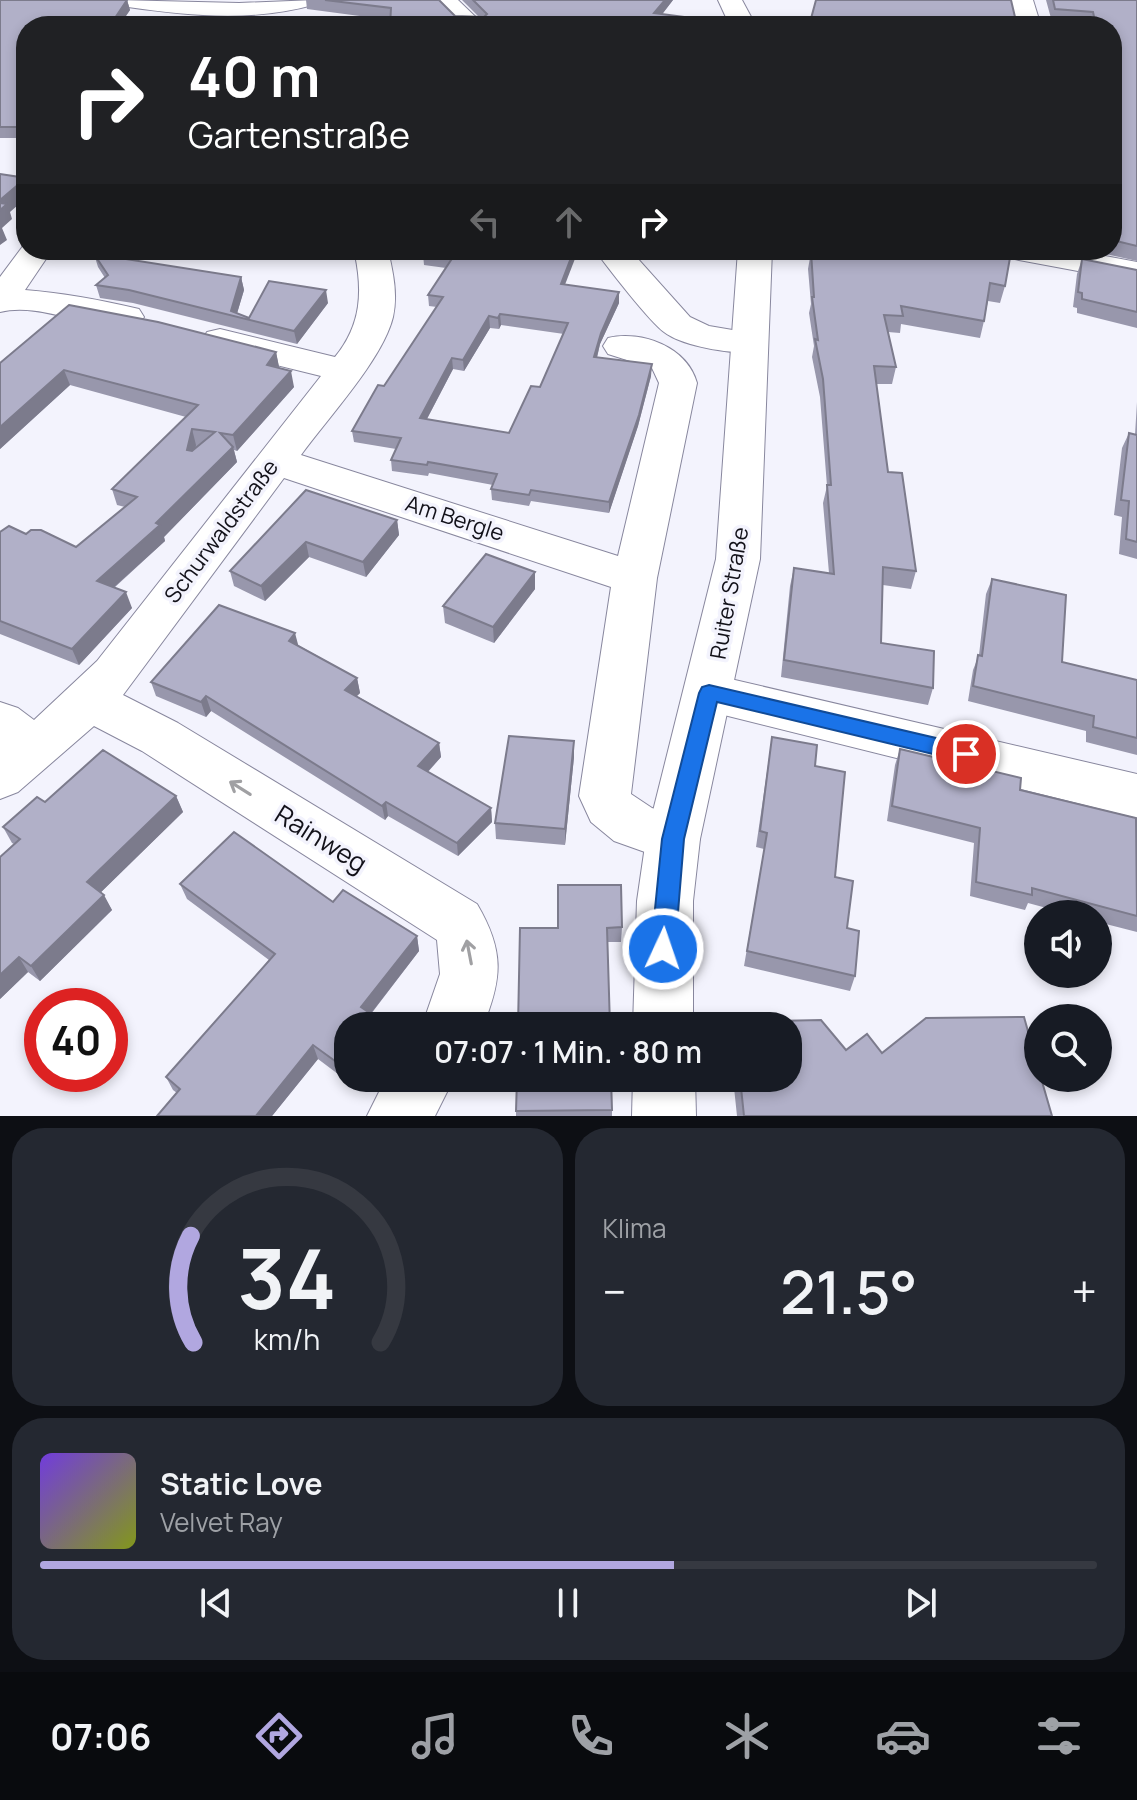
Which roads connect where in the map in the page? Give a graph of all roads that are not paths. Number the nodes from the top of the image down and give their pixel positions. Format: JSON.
{"nodes":[{"id":1,"x":128,"y":0,"type":"edge"},
{"id":2,"x":444,"y":0,"type":"edge"},
{"id":3,"x":170,"y":6,"type":"junction"},
{"id":4,"x":302,"y":9,"type":"edge"},
{"id":5,"x":158,"y":16,"type":"edge"},
{"id":6,"x":461,"y":16,"type":"edge"},
{"id":7,"x":28,"y":260,"type":"edge"},
{"id":8,"x":373,"y":260,"type":"edge"},
{"id":9,"x":619,"y":260,"type":"edge"},
{"id":10,"x":754,"y":260,"type":"edge"},
{"id":11,"x":1073,"y":260,"type":"edge"},
{"id":12,"x":1137,"y":272,"type":"edge"},
{"id":13,"x":1,"y":301,"type":"edge"},
{"id":14,"x":749,"y":343,"type":"junction"},
{"id":15,"x":621,"y":346,"type":"dead end"},
{"id":16,"x":344,"y":370,"type":"junction"},
{"id":17,"x":275,"y":461,"type":"junction"},
{"id":18,"x":635,"y":578,"type":"junction"},
{"id":19,"x":709,"y":693,"type":"junction"},
{"id":20,"x":90,"y":701,"type":"junction"},
{"id":21,"x":12,"y":749,"type":"edge"},
{"id":22,"x":1137,"y":796,"type":"edge"},
{"id":23,"x":673,"y":839,"type":"junction"},
{"id":24,"x":459,"y":1012,"type":"edge"},
{"id":25,"x":663,"y":1012,"type":"edge"},
{"id":26,"x":414,"y":1092,"type":"edge"},
{"id":27,"x":664,"y":1092,"type":"edge"},
{"id":28,"x":399,"y":1116,"type":"edge"},
{"id":29,"x":664,"y":1116,"type":"edge"}],
"edges":[{"from":1,"to":3,"type":"street"},
{"from":2,"to":6,"type":"street"},
{"from":3,"to":4,"type":"street"},
{"from":3,"to":5,"type":"street"},
{"from":7,"to":13,"type":"street"},
{"from":8,"to":16,"type":"street","name":"Schurwaldstraße"},
{"from":9,"to":14,"type":"street"},
{"from":10,"to":14,"type":"street","name":"Ruiter Straße"},
{"from":11,"to":12,"type":"street"},
{"from":13,"to":16,"type":"street"},
{"from":14,"to":19,"type":"street","name":"Ruiter Straße"},
{"from":15,"to":18,"type":"street"},
{"from":16,"to":17,"type":"street","name":"Schurwaldstraße"},
{"from":17,"to":18,"type":"street","name":"Am Bergle"},
{"from":17,"to":20,"type":"street","name":"Schurwaldstraße"},
{"from":18,"to":23,"type":"street"},
{"from":19,"to":22,"type":"street"},
{"from":19,"to":23,"type":"street","name":"Ruiter Straße"},
{"from":20,"to":21,"type":"street","name":"Schurwaldstraße"},
{"from":24,"to":20,"type":"street","name":"Rainweg","one_way":true},
{"from":23,"to":25,"type":"street","name":"Ruiter Straße"},
{"from":26,"to":28,"type":"street"},
{"from":27,"to":29,"type":"street"}]}
